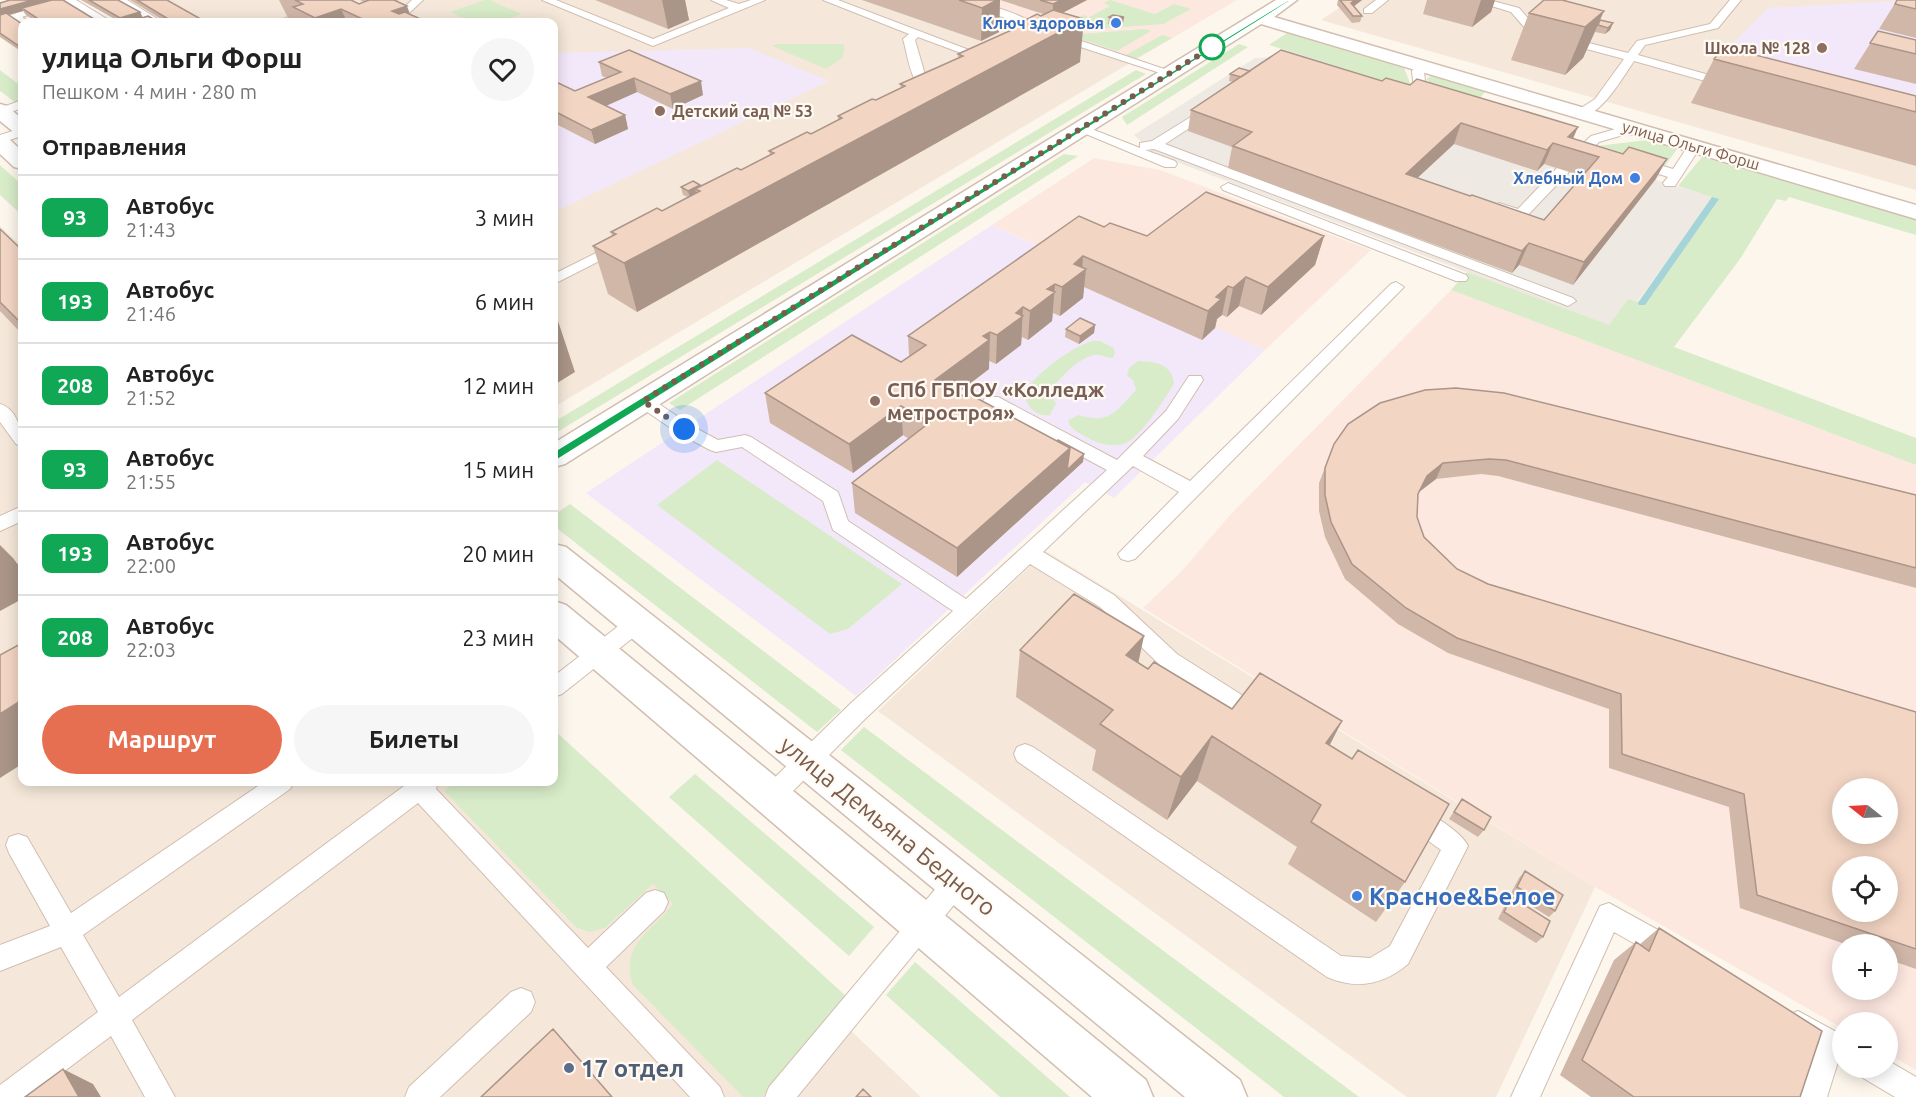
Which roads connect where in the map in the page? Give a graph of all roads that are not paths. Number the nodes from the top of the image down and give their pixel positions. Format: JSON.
{"nodes":[{"id":1,"x":68,"y":0,"type":"edge"},
{"id":2,"x":120,"y":0,"type":"edge"},
{"id":3,"x":303,"y":0,"type":"edge"},
{"id":4,"x":418,"y":0,"type":"edge"},
{"id":5,"x":547,"y":0,"type":"edge"},
{"id":6,"x":716,"y":0,"type":"edge"},
{"id":7,"x":760,"y":0,"type":"edge"},
{"id":8,"x":828,"y":0,"type":"edge"},
{"id":9,"x":958,"y":0,"type":"edge"},
{"id":10,"x":1288,"y":0,"type":"edge"},
{"id":11,"x":1383,"y":0,"type":"edge"},
{"id":12,"x":1477,"y":0,"type":"edge"},
{"id":13,"x":1736,"y":0,"type":"edge"},
{"id":14,"x":739,"y":8,"type":"junction"},
{"id":15,"x":1368,"y":11,"type":"dead end"},
{"id":16,"x":18,"y":18,"type":"edge"},
{"id":17,"x":100,"y":18,"type":"edge"},
{"id":18,"x":145,"y":18,"type":"edge"},
{"id":19,"x":297,"y":18,"type":"edge"},
{"id":20,"x":401,"y":18,"type":"edge"},
{"id":21,"x":1259,"y":18,"type":"junction"},
{"id":22,"x":1039,"y":30,"type":"junction"},
{"id":23,"x":917,"y":33,"type":"junction"},
{"id":24,"x":1020,"y":39,"type":"edge"},
{"id":25,"x":1631,"y":57,"type":"junction"},
{"id":26,"x":963,"y":69,"type":"edge"},
{"id":27,"x":1170,"y":74,"type":"junction"},
{"id":28,"x":942,"y":80,"type":"edge"},
{"id":29,"x":1746,"y":89,"type":"edge"},
{"id":30,"x":1224,"y":100,"type":"edge"},
{"id":31,"x":18,"y":105,"type":"edge"},
{"id":32,"x":0,"y":111,"type":"edge"},
{"id":33,"x":1582,"y":113,"type":"junction"},
{"id":34,"x":18,"y":127,"type":"edge"},
{"id":35,"x":1633,"y":128,"type":"junction"},
{"id":36,"x":1080,"y":129,"type":"junction"},
{"id":37,"x":18,"y":132,"type":"edge"},
{"id":38,"x":1578,"y":134,"type":"dead end"},
{"id":39,"x":1110,"y":140,"type":"junction"},
{"id":40,"x":0,"y":141,"type":"edge"},
{"id":41,"x":1155,"y":145,"type":"junction"},
{"id":42,"x":1593,"y":145,"type":"junction"},
{"id":43,"x":1695,"y":146,"type":"junction"},
{"id":44,"x":1619,"y":157,"type":"edge"},
{"id":45,"x":18,"y":158,"type":"edge"},
{"id":46,"x":1138,"y":165,"type":"dead end"},
{"id":47,"x":1488,"y":203,"type":"edge"},
{"id":48,"x":1916,"y":212,"type":"edge"},
{"id":49,"x":633,"y":239,"type":"edge"},
{"id":50,"x":558,"y":278,"type":"edge"},
{"id":51,"x":1461,"y":278,"type":"dead end"},
{"id":52,"x":1396,"y":287,"type":"dead end"},
{"id":53,"x":1568,"y":301,"type":"dead end"},
{"id":54,"x":1195,"y":380,"type":"dead end"},
{"id":55,"x":643,"y":401,"type":"junction"},
{"id":56,"x":992,"y":401,"type":"dead end"},
{"id":57,"x":0,"y":410,"type":"edge"},
{"id":58,"x":18,"y":435,"type":"edge"},
{"id":59,"x":558,"y":454,"type":"edge"},
{"id":60,"x":1125,"y":463,"type":"junction"},
{"id":61,"x":1192,"y":491,"type":"junction"},
{"id":62,"x":18,"y":515,"type":"edge"},
{"id":63,"x":0,"y":524,"type":"edge"},
{"id":64,"x":1028,"y":553,"type":"junction"},
{"id":65,"x":1128,"y":554,"type":"dead end"},
{"id":66,"x":558,"y":559,"type":"edge"},
{"id":67,"x":966,"y":610,"type":"junction"},
{"id":68,"x":558,"y":618,"type":"edge"},
{"id":69,"x":637,"y":623,"type":"junction"},
{"id":70,"x":599,"y":654,"type":"junction"},
{"id":71,"x":558,"y":685,"type":"edge"},
{"id":72,"x":1275,"y":728,"type":"edge"},
{"id":73,"x":1025,"y":754,"type":"dead end"},
{"id":74,"x":808,"y":761,"type":"junction"},
{"id":75,"x":276,"y":786,"type":"edge"},
{"id":76,"x":416,"y":786,"type":"edge"},
{"id":77,"x":423,"y":786,"type":"edge"},
{"id":78,"x":771,"y":797,"type":"junction"},
{"id":79,"x":1396,"y":804,"type":"edge"},
{"id":80,"x":18,"y":845,"type":"dead end"},
{"id":81,"x":957,"y":882,"type":"junction"},
{"id":82,"x":655,"y":902,"type":"dead end"},
{"id":83,"x":922,"y":924,"type":"junction"},
{"id":84,"x":66,"y":932,"type":"junction"},
{"id":85,"x":0,"y":958,"type":"edge"},
{"id":86,"x":1689,"y":962,"type":"edge"},
{"id":87,"x":588,"y":966,"type":"junction"},
{"id":88,"x":521,"y":1002,"type":"dead end"},
{"id":89,"x":1779,"y":1014,"type":"edge"},
{"id":90,"x":116,"y":1017,"type":"junction"},
{"id":91,"x":1832,"y":1044,"type":"edge"},
{"id":92,"x":1832,"y":1055,"type":"edge"},
{"id":93,"x":1890,"y":1078,"type":"edge"},
{"id":94,"x":1916,"y":1093,"type":"edge"},
{"id":95,"x":7,"y":1097,"type":"edge"},
{"id":96,"x":161,"y":1097,"type":"edge"},
{"id":97,"x":419,"y":1097,"type":"edge"},
{"id":98,"x":710,"y":1097,"type":"edge"},
{"id":99,"x":779,"y":1097,"type":"edge"},
{"id":100,"x":1129,"y":1097,"type":"edge"},
{"id":101,"x":1223,"y":1097,"type":"edge"},
{"id":102,"x":1525,"y":1097,"type":"edge"},
{"id":103,"x":1813,"y":1097,"type":"edge"}],
"edges":[{"from":1,"to":16,"type":"lane"},
{"from":1,"to":17,"type":"lane"},
{"from":2,"to":18,"type":"lane"},
{"from":3,"to":19,"type":"lane"},
{"from":4,"to":20,"type":"lane"},
{"from":5,"to":14,"type":"lane"},
{"from":6,"to":14,"type":"lane"},
{"from":7,"to":14,"type":"lane"},
{"from":8,"to":23,"type":"lane"},
{"from":9,"to":22,"type":"lane"},
{"from":10,"to":21,"type":"street"},
{"from":11,"to":15,"type":"lane"},
{"from":12,"to":25,"type":"lane"},
{"from":13,"to":25,"type":"lane"},
{"from":21,"to":27,"type":"street"},
{"from":21,"to":33,"type":"street","name":"улица Ольги Форш"},
{"from":22,"to":24,"type":"lane"},
{"from":22,"to":27,"type":"lane"},
{"from":23,"to":26,"type":"lane"},
{"from":23,"to":28,"type":"lane"},
{"from":25,"to":29,"type":"lane"},
{"from":25,"to":33,"type":"lane"},
{"from":27,"to":36,"type":"street"},
{"from":30,"to":41,"type":"lane"},
{"from":31,"to":32,"type":"lane"},
{"from":32,"to":34,"type":"street"},
{"from":33,"to":35,"type":"street","name":"улица Ольги Форш"},
{"from":35,"to":42,"type":"lane"},
{"from":35,"to":43,"type":"street","name":"улица Ольги Форш"},
{"from":36,"to":39,"type":"lane"},
{"from":36,"to":55,"type":"street"},
{"from":37,"to":40,"type":"lane"},
{"from":38,"to":42,"type":"lane"},
{"from":39,"to":41,"type":"lane"},
{"from":39,"to":46,"type":"lane"},
{"from":39,"to":51,"type":"lane"},
{"from":40,"to":45,"type":"street"},
{"from":41,"to":53,"type":"lane"},
{"from":42,"to":47,"type":"lane"},
{"from":43,"to":44,"type":"lane"},
{"from":43,"to":48,"type":"street","name":"улица Ольги Форш"},
{"from":49,"to":50,"type":"lane"},
{"from":52,"to":61,"type":"lane"},
{"from":54,"to":60,"type":"lane"},
{"from":55,"to":59,"type":"street"},
{"from":55,"to":67,"type":"lane"},
{"from":56,"to":60,"type":"lane"},
{"from":57,"to":58,"type":"lane"},
{"from":60,"to":61,"type":"lane"},
{"from":60,"to":64,"type":"lane"},
{"from":61,"to":65,"type":"lane"},
{"from":62,"to":63,"type":"lane"},
{"from":64,"to":67,"type":"lane"},
{"from":64,"to":72,"type":"lane"},
{"from":66,"to":69,"type":"street","name":"улица Демьяна Бедного"},
{"from":67,"to":74,"type":"lane"},
{"from":68,"to":70,"type":"street"},
{"from":69,"to":70,"type":"lane"},
{"from":69,"to":74,"type":"street","name":"улица Демьяна Бедного"},
{"from":70,"to":71,"type":"lane"},
{"from":70,"to":78,"type":"street"},
{"from":73,"to":79,"type":"lane"},
{"from":74,"to":78,"type":"lane"},
{"from":74,"to":81,"type":"street","name":"улица Демьяна Бедного"},
{"from":75,"to":84,"type":"lane"},
{"from":76,"to":90,"type":"lane"},
{"from":77,"to":87,"type":"lane"},
{"from":78,"to":83,"type":"street"},
{"from":80,"to":84,"type":"lane"},
{"from":81,"to":83,"type":"lane"},
{"from":81,"to":101,"type":"street","name":"улица Демьяна Бедного"},
{"from":82,"to":87,"type":"lane"},
{"from":83,"to":99,"type":"lane"},
{"from":83,"to":100,"type":"street"},
{"from":84,"to":85,"type":"lane"},
{"from":84,"to":90,"type":"lane"},
{"from":86,"to":102,"type":"lane"},
{"from":87,"to":98,"type":"lane"},
{"from":88,"to":97,"type":"lane"},
{"from":89,"to":91,"type":"lane"},
{"from":90,"to":95,"type":"lane"},
{"from":90,"to":96,"type":"lane"},
{"from":92,"to":103,"type":"lane"},
{"from":93,"to":94,"type":"lane"}]}
